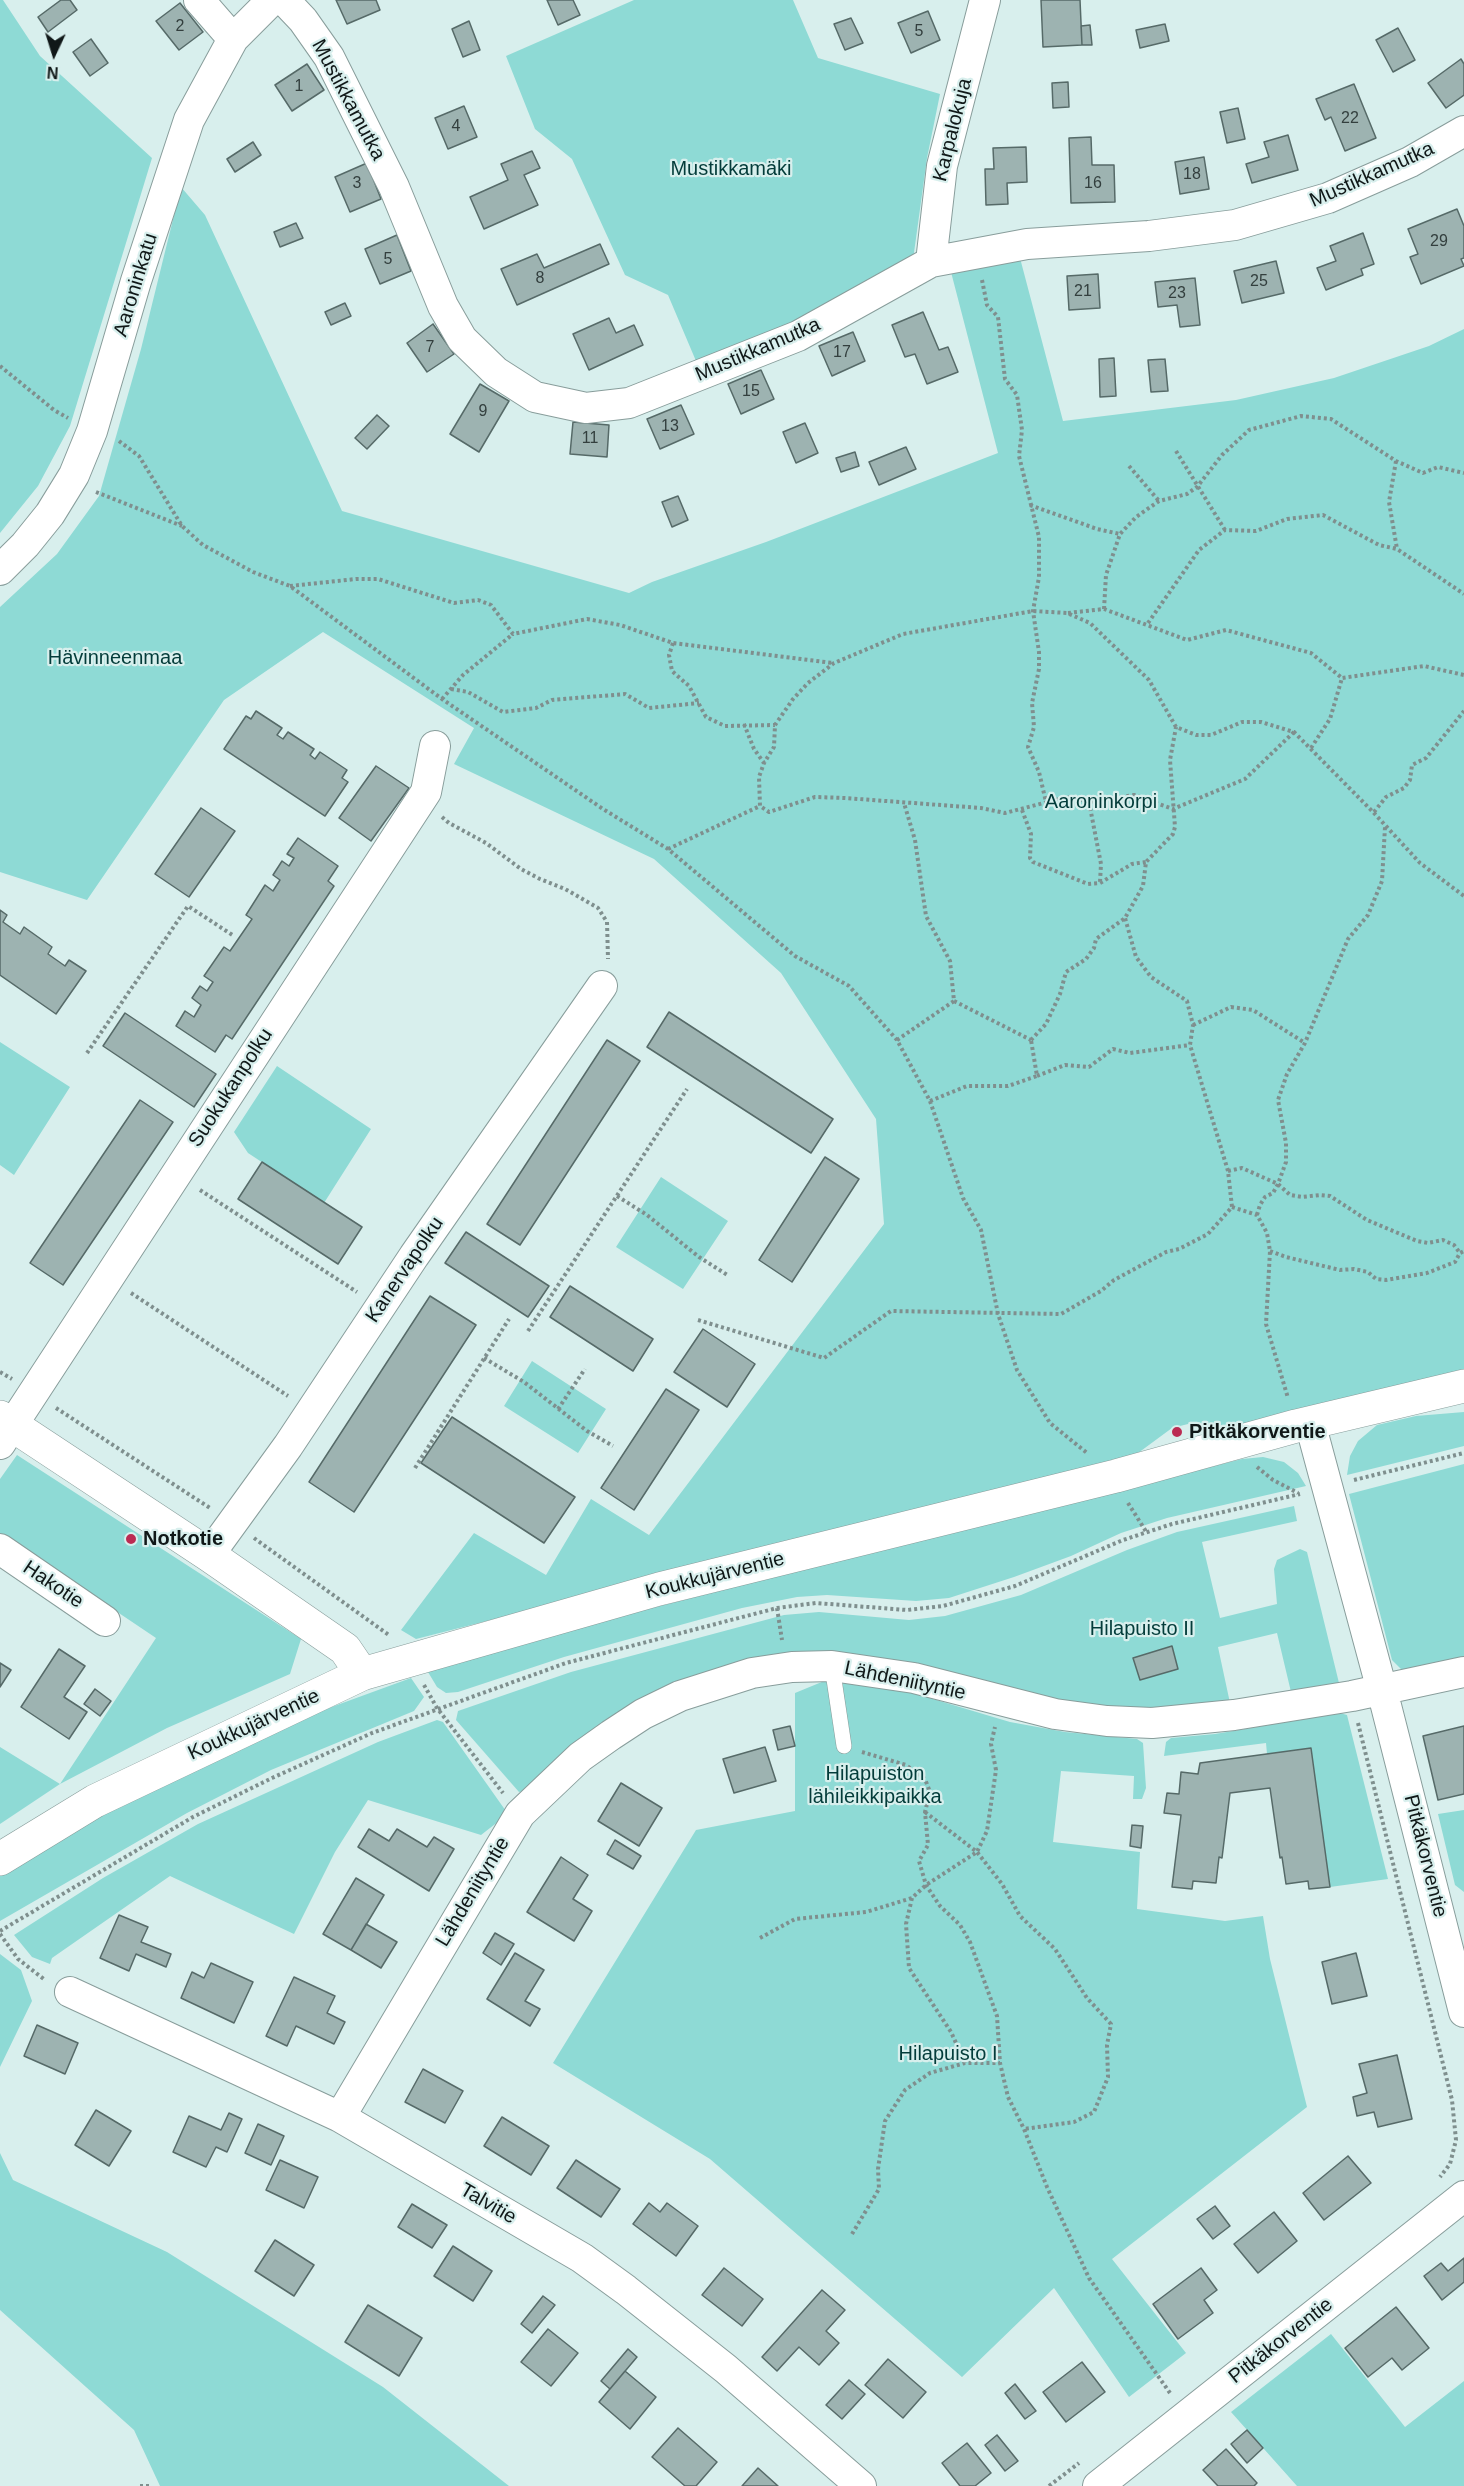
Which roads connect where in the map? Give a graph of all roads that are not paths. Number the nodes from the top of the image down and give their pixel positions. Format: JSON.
{"nodes":[{"id":1,"x":199,"y":0,"type":"edge"},
{"id":2,"x":272,"y":0,"type":"edge"},
{"id":3,"x":284,"y":0,"type":"edge"},
{"id":4,"x":985,"y":0,"type":"edge"},
{"id":5,"x":233,"y":39,"type":"junction"},
{"id":6,"x":1464,"y":131,"type":"edge"},
{"id":7,"x":932,"y":262,"type":"junction"},
{"id":8,"x":0,"y":570,"type":"edge"},
{"id":9,"x":435,"y":746,"type":"dead end"},
{"id":10,"x":602,"y":986,"type":"road end"},
{"id":11,"x":1464,"y":1386,"type":"edge"},
{"id":12,"x":1303,"y":1424,"type":"junction"},
{"id":13,"x":4,"y":1429,"type":"edge"},
{"id":14,"x":0,"y":1549,"type":"edge"},
{"id":15,"x":209,"y":1555,"type":"junction"},
{"id":16,"x":105,"y":1621,"type":"dead end"},
{"id":17,"x":832,"y":1666,"type":"junction"},
{"id":18,"x":1464,"y":1672,"type":"edge"},
{"id":19,"x":362,"y":1674,"type":"junction"},
{"id":20,"x":1382,"y":1690,"type":"junction"},
{"id":21,"x":844,"y":1746,"type":"road end"},
{"id":22,"x":0,"y":1859,"type":"edge"},
{"id":23,"x":1452,"y":1916,"type":"edge"},
{"id":24,"x":70,"y":1992,"type":"road end"},
{"id":25,"x":1464,"y":2012,"type":"edge"},
{"id":26,"x":340,"y":2117,"type":"junction"},
{"id":27,"x":1464,"y":2196,"type":"edge"},
{"id":28,"x":861,"y":2486,"type":"edge"},
{"id":29,"x":1098,"y":2486,"type":"edge"}],
"edges":[{"from":1,"to":5,"type":"street"},
{"from":2,"to":5,"type":"street","name":"Aaroninkatu"},
{"from":3,"to":7,"type":"street","name":"Mustikkamutka"},
{"from":4,"to":7,"type":"street","name":"Karpalokuja"},
{"from":5,"to":8,"type":"street","name":"Aaroninkatu"},
{"from":6,"to":7,"type":"street","name":"Mustikkamutka"},
{"from":9,"to":13,"type":"street","name":"Suokukanpolku"},
{"from":10,"to":15,"type":"street","name":"Kanervapolku"},
{"from":11,"to":12,"type":"street","name":"Koukkujärventie"},
{"from":12,"to":19,"type":"street","name":"Koukkujärventie"},
{"from":12,"to":20,"type":"street","name":"Pitkäkorventie"},
{"from":13,"to":15,"type":"street"},
{"from":14,"to":16,"type":"street","name":"Hakotie"},
{"from":15,"to":19,"type":"street"},
{"from":17,"to":20,"type":"street","name":"Lähdeniityntie"},
{"from":17,"to":21,"type":"lane"},
{"from":17,"to":26,"type":"street","name":"Lähdeniityntie"},
{"from":18,"to":20,"type":"street","name":"Lähdeniityntie"},
{"from":19,"to":22,"type":"street","name":"Koukkujärventie"},
{"from":20,"to":23,"type":"street","name":"Pitkäkorventie"},
{"from":23,"to":25,"type":"street","name":"Pitkäkorventie"},
{"from":24,"to":26,"type":"street","name":"Talvitie"},
{"from":26,"to":28,"type":"street","name":"Talvitie"},
{"from":27,"to":29,"type":"street","name":"Pitkäkorventie"}]}
